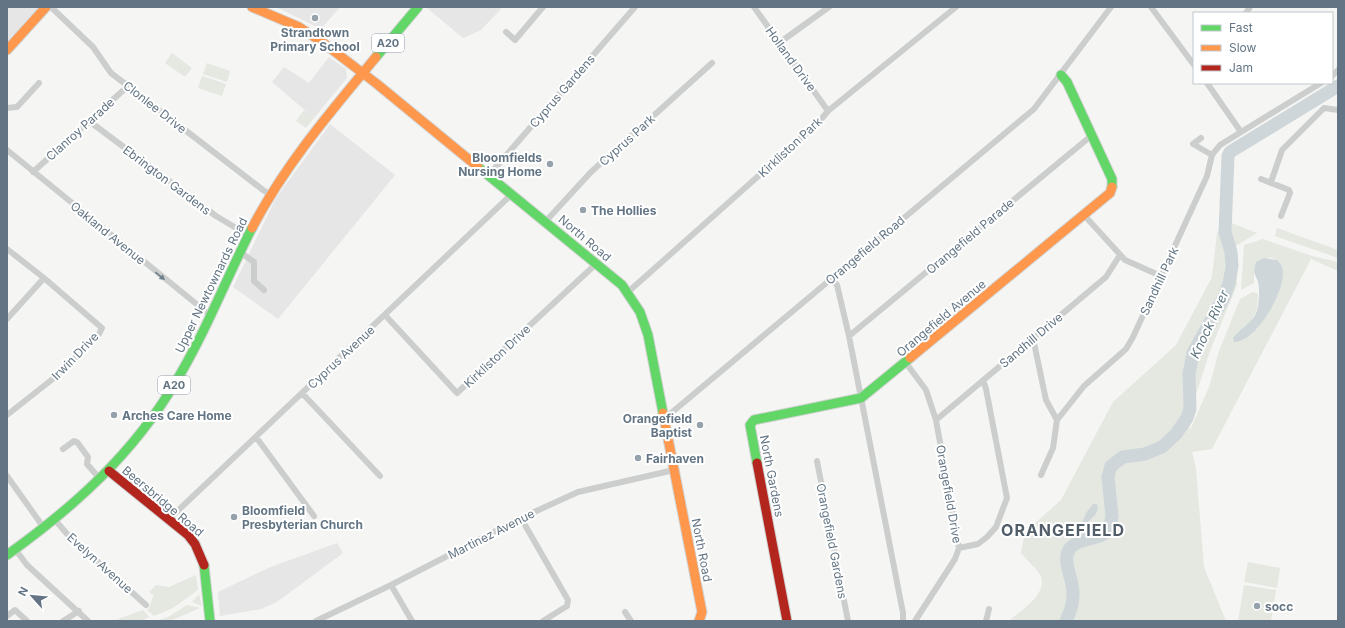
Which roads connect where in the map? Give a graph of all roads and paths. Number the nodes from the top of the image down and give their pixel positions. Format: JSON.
{"nodes":[{"id":1,"x":46,"y":7,"type":"edge"},
{"id":2,"x":51,"y":7,"type":"edge"},
{"id":3,"x":252,"y":7,"type":"edge"},
{"id":4,"x":418,"y":7,"type":"edge"},
{"id":5,"x":635,"y":7,"type":"edge"},
{"id":6,"x":754,"y":7,"type":"edge"},
{"id":7,"x":828,"y":7,"type":"edge"},
{"id":8,"x":956,"y":7,"type":"edge"},
{"id":9,"x":1111,"y":7,"type":"edge"},
{"id":10,"x":1151,"y":7,"type":"edge"},
{"id":11,"x":540,"y":8,"type":"edge"},
{"id":12,"x":506,"y":32,"type":"dead end"},
{"id":13,"x":779,"y":43,"type":"junction"},
{"id":14,"x":7,"y":50,"type":"edge"},
{"id":15,"x":712,"y":63,"type":"dead end"},
{"id":16,"x":1193,"y":64,"type":"edge"},
{"id":17,"x":362,"y":73,"type":"junction"},
{"id":18,"x":1061,"y":75,"type":"junction"},
{"id":19,"x":39,"y":83,"type":"dead end"},
{"id":20,"x":1208,"y":84,"type":"edge"},
{"id":21,"x":1319,"y":84,"type":"edge"},
{"id":22,"x":128,"y":86,"type":"junction"},
{"id":23,"x":7,"y":108,"type":"edge"},
{"id":24,"x":1338,"y":110,"type":"edge"},
{"id":25,"x":828,"y":111,"type":"junction"},
{"id":26,"x":89,"y":121,"type":"junction"},
{"id":27,"x":1241,"y":132,"type":"junction"},
{"id":28,"x":1091,"y":136,"type":"junction"},
{"id":29,"x":1201,"y":138,"type":"dead end"},
{"id":30,"x":7,"y":150,"type":"edge"},
{"id":31,"x":1212,"y":155,"type":"junction"},
{"id":32,"x":33,"y":172,"type":"junction"},
{"id":33,"x":489,"y":175,"type":"junction"},
{"id":34,"x":1261,"y":179,"type":"dead end"},
{"id":35,"x":1271,"y":182,"type":"junction"},
{"id":36,"x":512,"y":194,"type":"junction"},
{"id":37,"x":271,"y":195,"type":"junction"},
{"id":38,"x":1084,"y":215,"type":"junction"},
{"id":39,"x":1281,"y":216,"type":"dead end"},
{"id":40,"x":546,"y":222,"type":"junction"},
{"id":41,"x":248,"y":235,"type":"junction"},
{"id":42,"x":7,"y":249,"type":"edge"},
{"id":43,"x":240,"y":252,"type":"junction"},
{"id":44,"x":1120,"y":255,"type":"junction"},
{"id":45,"x":597,"y":263,"type":"junction"},
{"id":46,"x":1161,"y":276,"type":"junction"},
{"id":47,"x":44,"y":278,"type":"junction"},
{"id":48,"x":831,"y":278,"type":"junction"},
{"id":49,"x":264,"y":290,"type":"dead end"},
{"id":50,"x":628,"y":292,"type":"junction"},
{"id":51,"x":210,"y":315,"type":"junction"},
{"id":52,"x":385,"y":315,"type":"junction"},
{"id":53,"x":7,"y":319,"type":"edge"},
{"id":54,"x":849,"y":336,"type":"junction"},
{"id":55,"x":1033,"y":338,"type":"junction"},
{"id":56,"x":906,"y":363,"type":"junction"},
{"id":57,"x":982,"y":380,"type":"junction"},
{"id":58,"x":302,"y":393,"type":"junction"},
{"id":59,"x":861,"y":398,"type":"junction"},
{"id":60,"x":7,"y":415,"type":"edge"},
{"id":61,"x":664,"y":420,"type":"junction"},
{"id":62,"x":936,"y":420,"type":"junction"},
{"id":63,"x":1057,"y":420,"type":"junction"},
{"id":64,"x":256,"y":437,"type":"junction"},
{"id":65,"x":63,"y":450,"type":"dead end"},
{"id":66,"x":817,"y":461,"type":"dead end"},
{"id":67,"x":674,"y":470,"type":"junction"},
{"id":68,"x":109,"y":471,"type":"junction"},
{"id":69,"x":1041,"y":475,"type":"dead end"},
{"id":70,"x":7,"y":476,"type":"edge"},
{"id":71,"x":380,"y":476,"type":"dead end"},
{"id":72,"x":100,"y":479,"type":"junction"},
{"id":73,"x":314,"y":516,"type":"dead end"},
{"id":74,"x":521,"y":518,"type":"junction"},
{"id":75,"x":169,"y":519,"type":"junction"},
{"id":76,"x":55,"y":520,"type":"junction"},
{"id":77,"x":44,"y":528,"type":"junction"},
{"id":78,"x":959,"y":548,"type":"junction"},
{"id":79,"x":11,"y":552,"type":"edge"},
{"id":80,"x":391,"y":585,"type":"junction"},
{"id":81,"x":146,"y":605,"type":"dead end"},
{"id":82,"x":989,"y":609,"type":"dead end"},
{"id":83,"x":79,"y":611,"type":"junction"},
{"id":84,"x":625,"y":612,"type":"dead end"},
{"id":85,"x":702,"y":612,"type":"junction"},
{"id":86,"x":7,"y":616,"type":"edge"},
{"id":87,"x":327,"y":619,"type":"edge"},
{"id":88,"x":28,"y":621,"type":"edge"},
{"id":89,"x":63,"y":621,"type":"edge"},
{"id":90,"x":88,"y":621,"type":"edge"},
{"id":91,"x":210,"y":621,"type":"edge"},
{"id":92,"x":316,"y":621,"type":"edge"},
{"id":93,"x":412,"y":621,"type":"edge"},
{"id":94,"x":543,"y":621,"type":"edge"},
{"id":95,"x":631,"y":621,"type":"edge"},
{"id":96,"x":699,"y":621,"type":"edge"},
{"id":97,"x":705,"y":621,"type":"edge"},
{"id":98,"x":787,"y":621,"type":"edge"},
{"id":99,"x":848,"y":621,"type":"edge"},
{"id":100,"x":902,"y":621,"type":"edge"},
{"id":101,"x":914,"y":621,"type":"edge"},
{"id":102,"x":986,"y":621,"type":"edge"}],
"edges":[{"from":1,"to":14,"type":"street"},
{"from":2,"to":22,"type":"street","name":"Clonlee Drive"},
{"from":3,"to":17,"type":"street","name":"North Road"},
{"from":4,"to":17,"type":"street","name":"Upper Newtownards Road","number":"A20"},
{"from":5,"to":33,"type":"street","name":"Cyprus Gardens"},
{"from":6,"to":13,"type":"street","name":"Holland Drive"},
{"from":7,"to":13,"type":"street"},
{"from":8,"to":25,"type":"street","name":"Kirkliston Park"},
{"from":9,"to":18,"type":"street","name":"Orangefield Road"},
{"from":10,"to":16,"type":"street"},
{"from":11,"to":12,"type":"street"},
{"from":13,"to":25,"type":"street","name":"Holland Drive"},
{"from":15,"to":40,"type":"street","name":"Cyprus Park"},
{"from":17,"to":33,"type":"street","name":"North Road"},
{"from":17,"to":37,"type":"street","name":"Upper Newtownards Road","number":"A20"},
{"from":18,"to":28,"type":"street","name":"Orangefield Avenue"},
{"from":18,"to":48,"type":"street","name":"Orangefield Road"},
{"from":19,"to":23,"type":"street"},
{"from":20,"to":27,"type":"street"},
{"from":21,"to":27,"type":"street"},
{"from":22,"to":26,"type":"street","name":"Clanroy Parade"},
{"from":22,"to":37,"type":"street","name":"Clonlee Drive"},
{"from":24,"to":35,"type":"street"},
{"from":25,"to":50,"type":"street","name":"Kirkliston Park"},
{"from":26,"to":32,"type":"street","name":"Clanroy Parade"},
{"from":26,"to":41,"type":"street","name":"Ebrington Gardens"},
{"from":27,"to":31,"type":"street"},
{"from":28,"to":38,"type":"street","name":"Orangefield Avenue"},
{"from":28,"to":54,"type":"street","name":"Orangefield Parade"},
{"from":29,"to":31,"type":"street"},
{"from":30,"to":32,"type":"street","name":"Oakland Avenue"},
{"from":31,"to":46,"type":"street","name":"Sandhill Park"},
{"from":32,"to":51,"type":"street","name":"Oakland Avenue","one_way":true},
{"from":33,"to":36,"type":"street","name":"North Road"},
{"from":34,"to":35,"type":"street"},
{"from":35,"to":39,"type":"street"},
{"from":36,"to":40,"type":"street","name":"North Road"},
{"from":36,"to":52,"type":"street","name":"Cyprus Avenue"},
{"from":37,"to":41,"type":"street","name":"Upper Newtownards Road","number":"A20"},
{"from":38,"to":44,"type":"street"},
{"from":38,"to":56,"type":"street","name":"Orangefield Avenue"},
{"from":40,"to":45,"type":"street","name":"North Road"},
{"from":41,"to":43,"type":"street","name":"Upper Newtownards Road","number":"A20"},
{"from":42,"to":47,"type":"street"},
{"from":43,"to":49,"type":"street"},
{"from":43,"to":51,"type":"street","name":"Upper Newtownards Road","number":"A20"},
{"from":44,"to":46,"type":"street"},
{"from":44,"to":55,"type":"street","name":"Sandhill Drive"},
{"from":45,"to":50,"type":"street","name":"North Road"},
{"from":45,"to":52,"type":"street","name":"Kirkliston Drive"},
{"from":46,"to":63,"type":"street","name":"Sandhill Park"},
{"from":47,"to":53,"type":"street"},
{"from":47,"to":60,"type":"street","name":"Irwin Drive"},
{"from":48,"to":54,"type":"street"},
{"from":48,"to":61,"type":"street","name":"Orangefield Road"},
{"from":50,"to":61,"type":"street","name":"North Road"},
{"from":51,"to":68,"type":"street","name":"Upper Newtownards Road","number":"A20"},
{"from":52,"to":58,"type":"street","name":"Cyprus Avenue"},
{"from":54,"to":59,"type":"street"},
{"from":55,"to":57,"type":"street","name":"Sandhill Drive"},
{"from":55,"to":63,"type":"street"},
{"from":56,"to":59,"type":"street","name":"Orangefield Avenue"},
{"from":56,"to":62,"type":"street","name":"Orangefield Drive"},
{"from":57,"to":62,"type":"street","name":"Sandhill Drive"},
{"from":57,"to":78,"type":"street"},
{"from":58,"to":64,"type":"street","name":"Cyprus Avenue"},
{"from":58,"to":71,"type":"street"},
{"from":59,"to":98,"type":"street","name":"North Gardens"},
{"from":59,"to":100,"type":"street"},
{"from":61,"to":67,"type":"street","name":"North Road"},
{"from":62,"to":78,"type":"street","name":"Orangefield Drive"},
{"from":63,"to":69,"type":"street"},
{"from":64,"to":73,"type":"street"},
{"from":64,"to":75,"type":"street","name":"Cyprus Avenue"},
{"from":65,"to":72,"type":"street"},
{"from":66,"to":99,"type":"street","name":"Orangefield Gardens"},
{"from":67,"to":74,"type":"street","name":"Martinez Avenue"},
{"from":67,"to":85,"type":"street","name":"North Road"},
{"from":68,"to":72,"type":"street","name":"Upper Newtownards Road","number":"A20"},
{"from":68,"to":75,"type":"street","name":"Beersbridge Road"},
{"from":70,"to":77,"type":"street"},
{"from":72,"to":76,"type":"street","name":"Upper Newtownards Road","number":"A20"},
{"from":74,"to":80,"type":"street","name":"Martinez Avenue"},
{"from":74,"to":94,"type":"street"},
{"from":75,"to":91,"type":"street","name":"Beersbridge Road"},
{"from":76,"to":77,"type":"street","name":"Upper Newtownards Road","number":"A20"},
{"from":76,"to":81,"type":"street","name":"Evelyn Avenue"},
{"from":77,"to":79,"type":"street","name":"Upper Newtownards Road","number":"A20"},
{"from":78,"to":101,"type":"street","name":"Orangefield Drive"},
{"from":79,"to":83,"type":"street"},
{"from":80,"to":87,"type":"street","name":"Martinez Avenue"},
{"from":80,"to":93,"type":"street"},
{"from":82,"to":102,"type":"street"},
{"from":83,"to":89,"type":"street"},
{"from":83,"to":90,"type":"street"},
{"from":84,"to":95,"type":"street"},
{"from":85,"to":96,"type":"street","name":"North Road"},
{"from":85,"to":97,"type":"street"},
{"from":86,"to":88,"type":"street"},
{"from":87,"to":92,"type":"street","name":"Martinez Avenue"}]}
